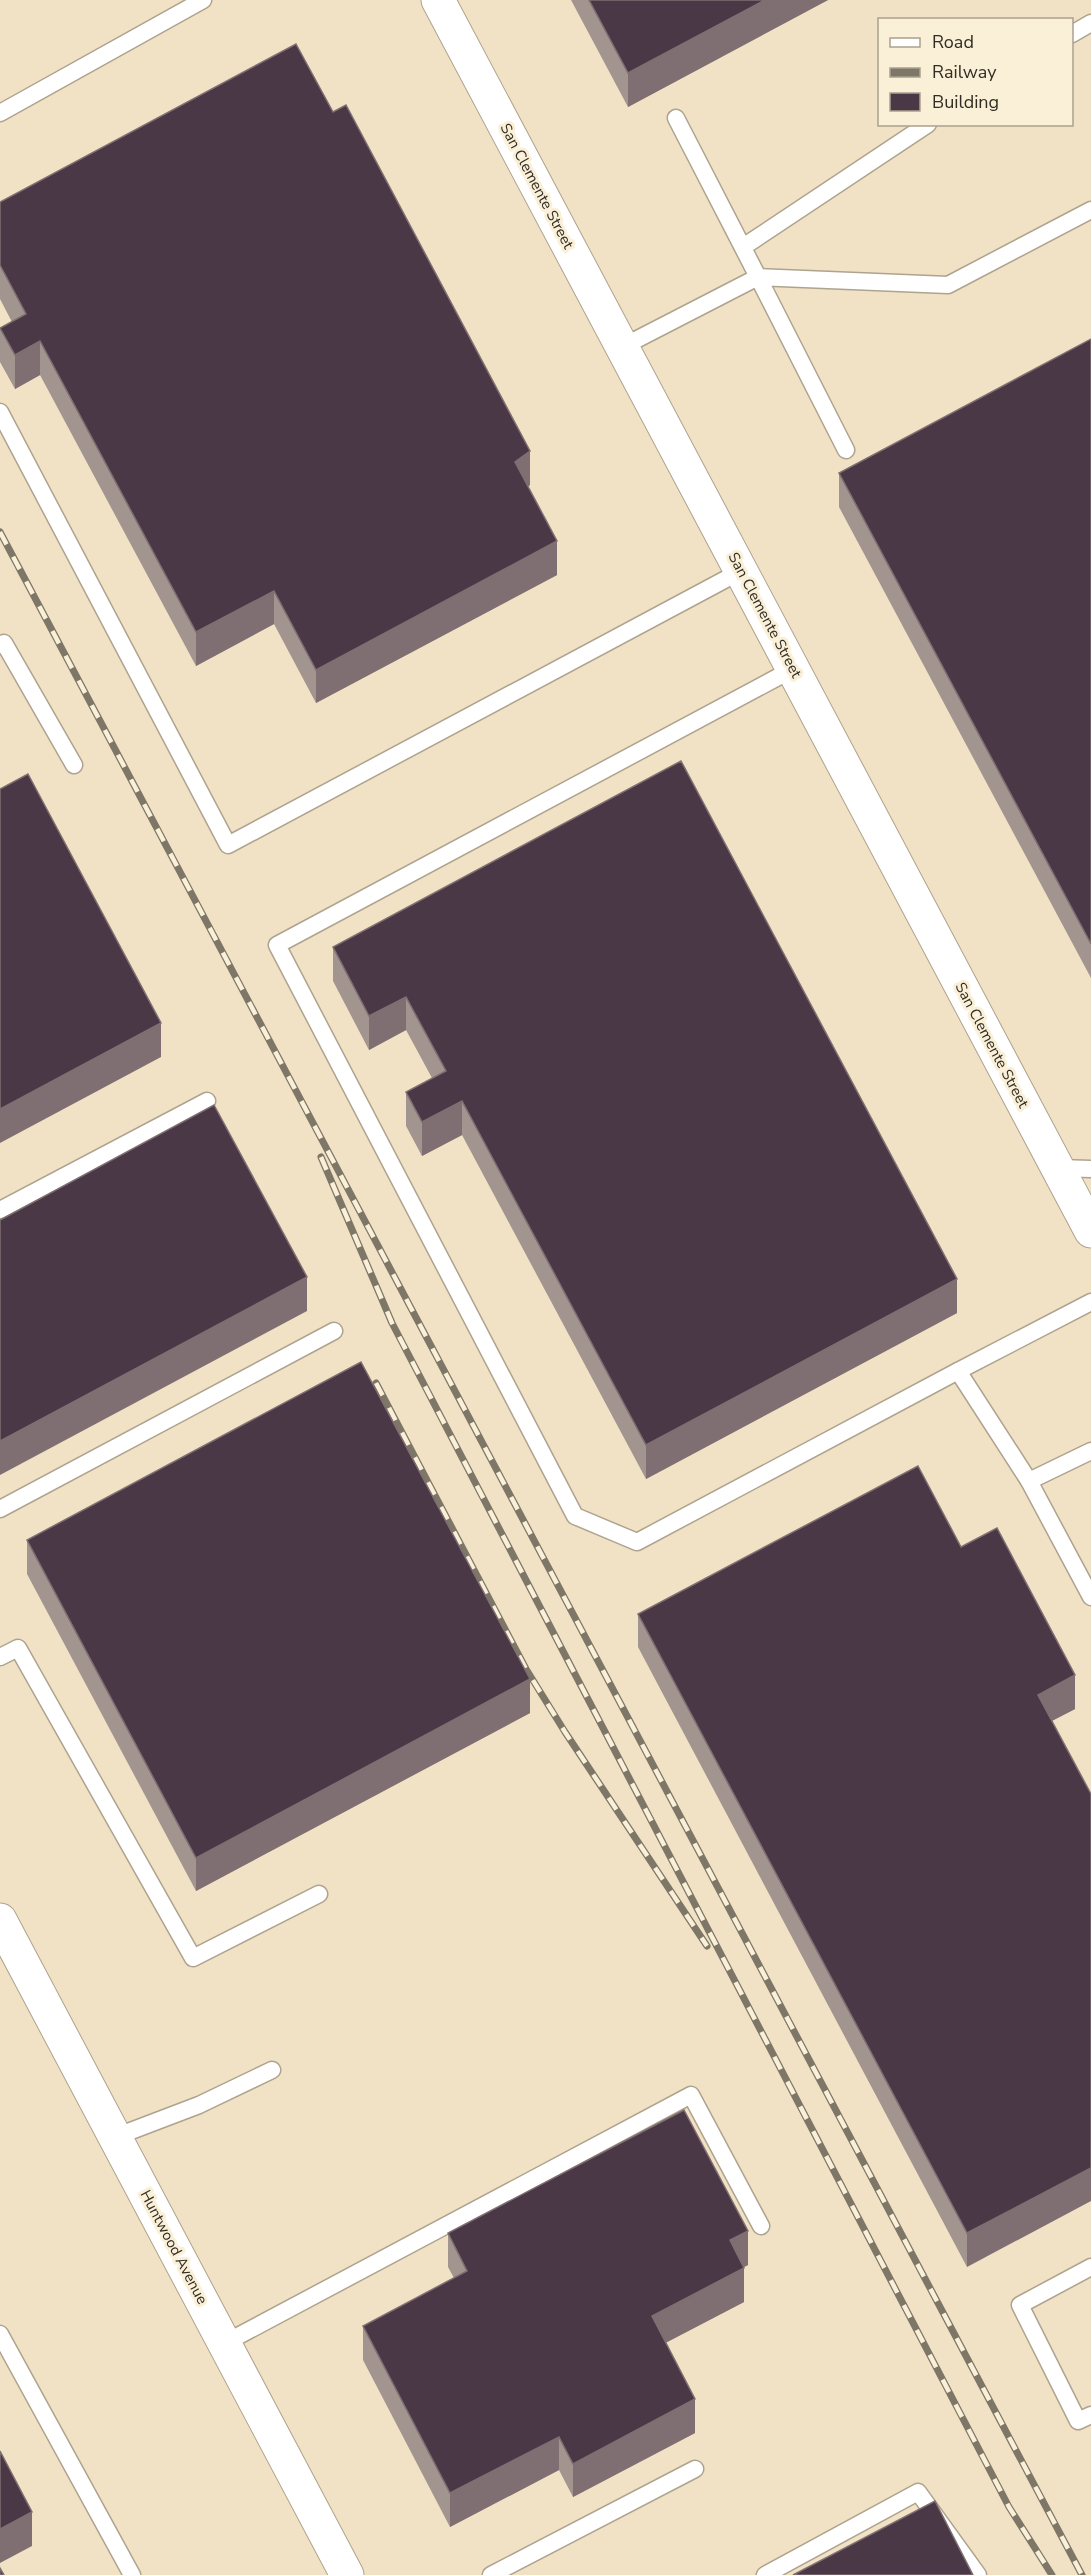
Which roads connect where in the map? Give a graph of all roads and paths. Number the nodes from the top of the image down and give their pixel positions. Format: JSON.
{"nodes":[{"id":1,"x":203,"y":0,"type":"edge"},
{"id":2,"x":438,"y":0,"type":"edge"},
{"id":3,"x":1091,"y":23,"type":"edge"},
{"id":4,"x":1073,"y":33,"type":"edge"},
{"id":5,"x":0,"y":113,"type":"edge"},
{"id":6,"x":676,"y":118,"type":"dead end"},
{"id":7,"x":925,"y":126,"type":"edge"},
{"id":8,"x":1091,"y":210,"type":"edge"},
{"id":9,"x":743,"y":247,"type":"junction"},
{"id":10,"x":758,"y":277,"type":"junction"},
{"id":11,"x":622,"y":347,"type":"junction"},
{"id":12,"x":0,"y":412,"type":"edge"},
{"id":13,"x":846,"y":450,"type":"dead end"},
{"id":14,"x":741,"y":571,"type":"junction"},
{"id":15,"x":0,"y":645,"type":"edge"},
{"id":16,"x":793,"y":669,"type":"junction"},
{"id":17,"x":74,"y":765,"type":"dead end"},
{"id":18,"x":207,"y":1101,"type":"dead end"},
{"id":19,"x":1058,"y":1168,"type":"junction"},
{"id":20,"x":1091,"y":1169,"type":"edge"},
{"id":21,"x":0,"y":1210,"type":"edge"},
{"id":22,"x":1091,"y":1231,"type":"edge"},
{"id":23,"x":1091,"y":1302,"type":"edge"},
{"id":24,"x":334,"y":1331,"type":"dead end"},
{"id":25,"x":958,"y":1371,"type":"junction"},
{"id":26,"x":1091,"y":1451,"type":"edge"},
{"id":27,"x":1029,"y":1481,"type":"junction"},
{"id":28,"x":0,"y":1509,"type":"edge"},
{"id":29,"x":1091,"y":1597,"type":"edge"},
{"id":30,"x":0,"y":1657,"type":"edge"},
{"id":31,"x":320,"y":1894,"type":"dead end"},
{"id":32,"x":0,"y":1920,"type":"edge"},
{"id":33,"x":272,"y":2070,"type":"dead end"},
{"id":34,"x":115,"y":2137,"type":"junction"},
{"id":35,"x":761,"y":2226,"type":"dead end"},
{"id":36,"x":1091,"y":2267,"type":"edge"},
{"id":37,"x":0,"y":2334,"type":"edge"},
{"id":38,"x":225,"y":2343,"type":"junction"},
{"id":39,"x":1091,"y":2415,"type":"edge"},
{"id":40,"x":695,"y":2469,"type":"dead end"},
{"id":41,"x":342,"y":2573,"type":"edge"},
{"id":42,"x":132,"y":2575,"type":"edge"},
{"id":43,"x":491,"y":2575,"type":"edge"},
{"id":44,"x":765,"y":2575,"type":"edge"},
{"id":45,"x":978,"y":2575,"type":"edge"}],
"edges":[{"from":1,"to":5,"type":"lane"},
{"from":2,"to":11,"type":"street","name":"San Clemente Street"},
{"from":3,"to":4,"type":"lane"},
{"from":6,"to":9,"type":"lane"},
{"from":7,"to":9,"type":"lane"},
{"from":8,"to":10,"type":"lane"},
{"from":9,"to":10,"type":"lane"},
{"from":10,"to":11,"type":"lane"},
{"from":10,"to":13,"type":"lane"},
{"from":11,"to":14,"type":"street","name":"San Clemente Street"},
{"from":12,"to":14,"type":"lane"},
{"from":14,"to":16,"type":"street","name":"San Clemente Street"},
{"from":15,"to":17,"type":"lane"},
{"from":16,"to":19,"type":"street","name":"San Clemente Street"},
{"from":16,"to":25,"type":"lane"},
{"from":18,"to":21,"type":"lane"},
{"from":19,"to":20,"type":"lane"},
{"from":19,"to":22,"type":"street","name":"San Clemente Street"},
{"from":23,"to":25,"type":"lane"},
{"from":24,"to":28,"type":"lane"},
{"from":25,"to":27,"type":"lane"},
{"from":26,"to":27,"type":"lane"},
{"from":27,"to":29,"type":"lane"},
{"from":30,"to":31,"type":"lane"},
{"from":32,"to":34,"type":"street","name":"Huntwood Avenue"},
{"from":33,"to":34,"type":"lane"},
{"from":34,"to":38,"type":"street","name":"Huntwood Avenue"},
{"from":35,"to":38,"type":"lane"},
{"from":36,"to":39,"type":"lane"},
{"from":37,"to":42,"type":"lane"},
{"from":38,"to":41,"type":"street","name":"Huntwood Avenue"},
{"from":40,"to":43,"type":"lane"},
{"from":44,"to":45,"type":"lane"}]}
